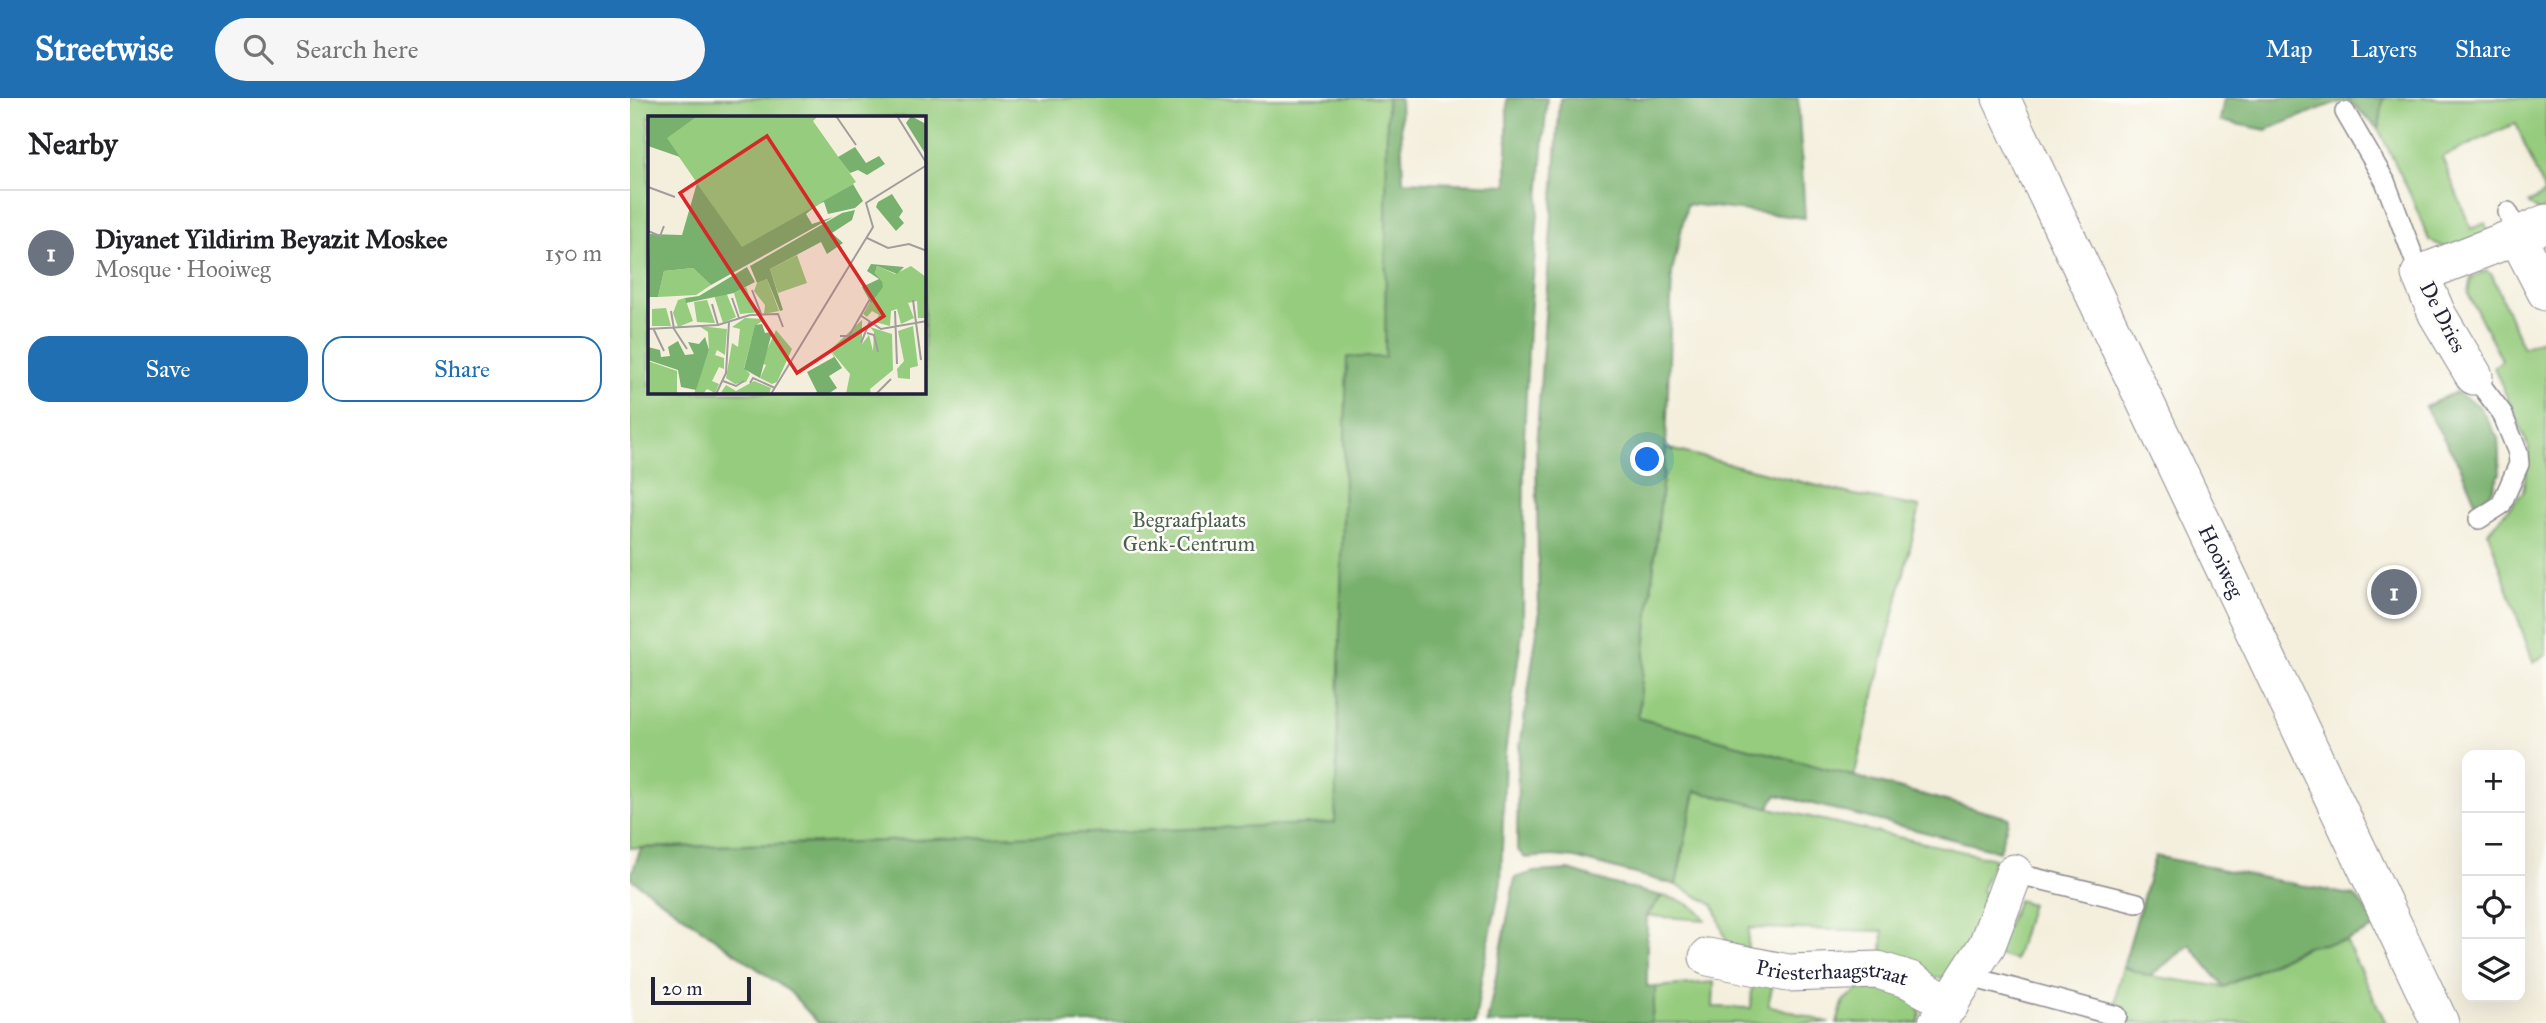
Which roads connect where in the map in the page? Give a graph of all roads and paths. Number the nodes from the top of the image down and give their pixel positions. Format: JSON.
{"nodes":[{"id":1,"x":2001,"y":98,"type":"edge"},
{"id":2,"x":2345,"y":113,"type":"dead end"},
{"id":3,"x":2524,"y":224,"type":"edge"},
{"id":4,"x":2420,"y":274,"type":"junction"},
{"id":5,"x":2546,"y":292,"type":"edge"},
{"id":6,"x":2474,"y":376,"type":"joint"},
{"id":7,"x":2479,"y":519,"type":"dead end"},
{"id":8,"x":2014,"y":873,"type":"joint"},
{"id":9,"x":2137,"y":903,"type":"dead end"},
{"id":10,"x":1708,"y":957,"type":"dead end"},
{"id":11,"x":1951,"y":1001,"type":"edge"},
{"id":12,"x":2117,"y":1016,"type":"dead end"},
{"id":13,"x":2440,"y":1023,"type":"edge"}],
"edges":[{"from":1,"to":13,"type":"street","name":"Hooiweg"},
{"from":2,"to":4,"type":"lane"},
{"from":3,"to":4,"type":"street","name":"De Dries"},
{"from":3,"to":5,"type":"street","name":"De Dries"},
{"from":4,"to":6,"type":"street","name":"De Dries"},
{"from":6,"to":7,"type":"lane"},
{"from":8,"to":9,"type":"lane"},
{"from":8,"to":11,"type":"street"},
{"from":10,"to":11,"type":"street","name":"Priesterhaagstraat"},
{"from":11,"to":12,"type":"lane"}]}
